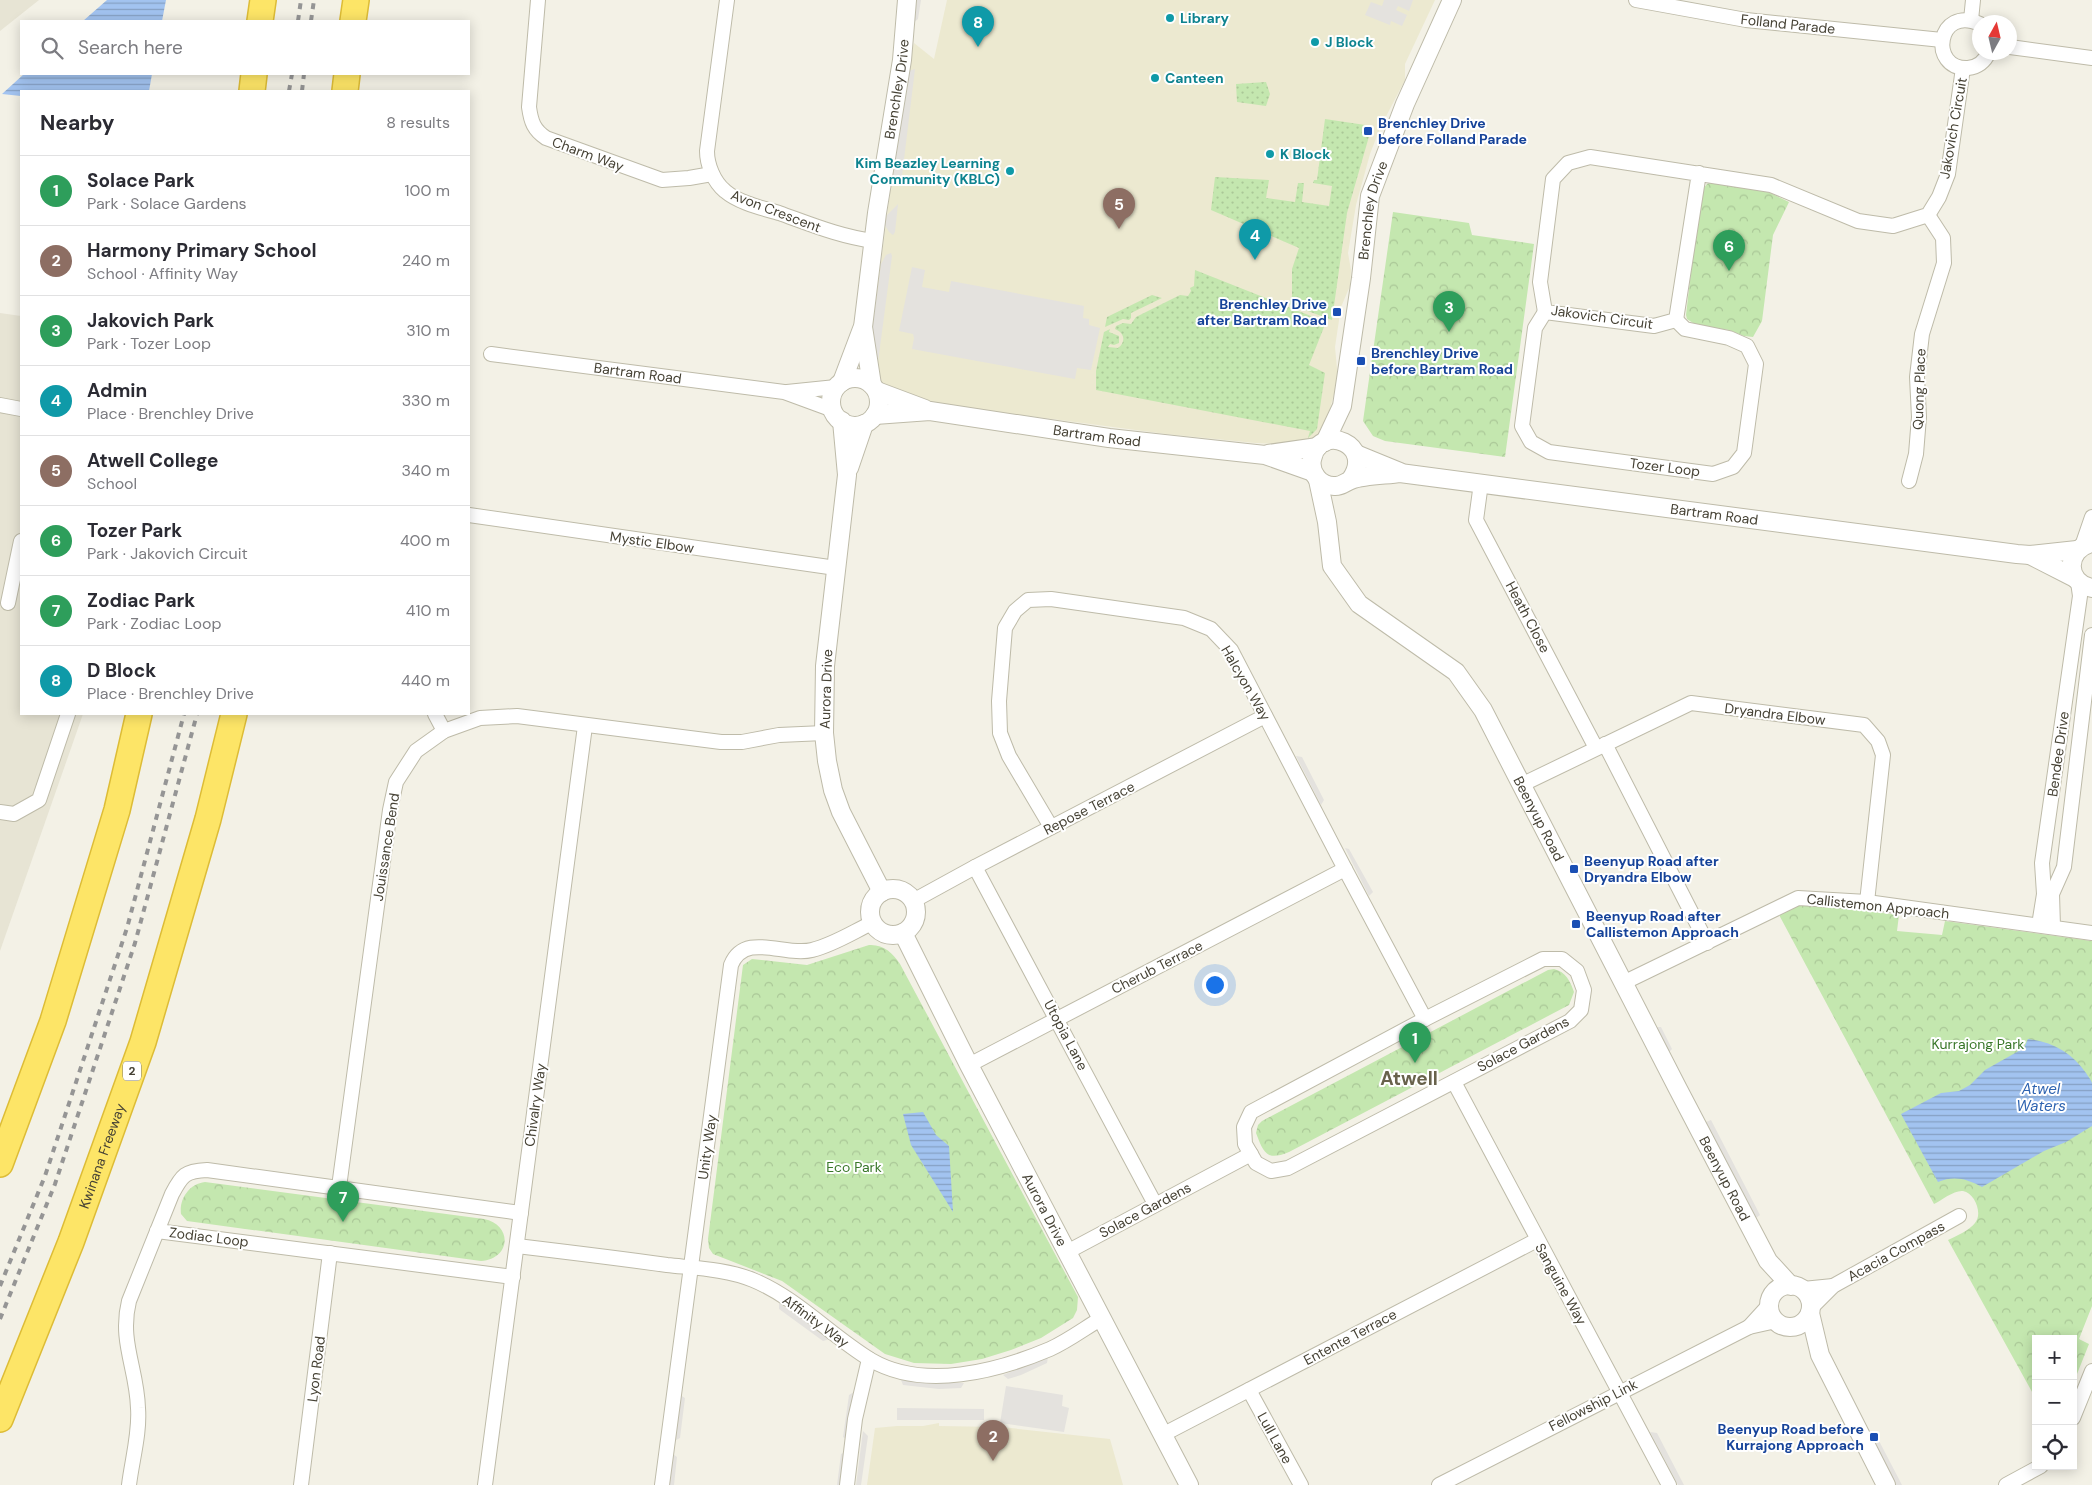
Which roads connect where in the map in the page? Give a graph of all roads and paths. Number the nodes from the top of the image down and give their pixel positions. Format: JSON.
{"nodes":[{"id":1,"x":263,"y":0,"type":"edge"},
{"id":2,"x":356,"y":0,"type":"edge"},
{"id":3,"x":538,"y":0,"type":"edge"},
{"id":4,"x":727,"y":0,"type":"edge"},
{"id":5,"x":907,"y":0,"type":"edge"},
{"id":6,"x":1452,"y":0,"type":"edge"},
{"id":7,"x":1636,"y":0,"type":"edge"},
{"id":8,"x":1973,"y":0,"type":"edge"},
{"id":9,"x":1974,"y":15,"type":"edge"},
{"id":10,"x":260,"y":20,"type":"edge"},
{"id":11,"x":353,"y":20,"type":"edge"},
{"id":12,"x":1972,"y":22,"type":"edge"},
{"id":13,"x":1942,"y":40,"type":"junction"},
{"id":14,"x":2017,"y":48,"type":"edge"},
{"id":15,"x":2092,"y":58,"type":"edge"},
{"id":16,"x":1983,"y":60,"type":"edge"},
{"id":17,"x":1963,"y":68,"type":"junction"},
{"id":18,"x":254,"y":75,"type":"edge"},
{"id":19,"x":347,"y":75,"type":"edge"},
{"id":20,"x":252,"y":90,"type":"edge"},
{"id":21,"x":345,"y":90,"type":"edge"},
{"id":22,"x":1699,"y":173,"type":"junction"},
{"id":23,"x":712,"y":174,"type":"junction"},
{"id":24,"x":1928,"y":215,"type":"junction"},
{"id":25,"x":874,"y":241,"type":"junction"},
{"id":26,"x":1545,"y":312,"type":"junction"},
{"id":27,"x":1676,"y":320,"type":"junction"},
{"id":28,"x":863,"y":327,"type":"junction"},
{"id":29,"x":491,"y":354,"type":"dead end"},
{"id":30,"x":839,"y":384,"type":"junction"},
{"id":31,"x":874,"y":388,"type":"junction"},
{"id":32,"x":784,"y":392,"type":"junction"},
{"id":33,"x":0,"y":405,"type":"edge"},
{"id":34,"x":1342,"y":406,"type":"junction"},
{"id":35,"x":20,"y":409,"type":"edge"},
{"id":36,"x":930,"y":411,"type":"junction"},
{"id":37,"x":837,"y":416,"type":"junction"},
{"id":38,"x":870,"y":419,"type":"junction"},
{"id":39,"x":1322,"y":444,"type":"junction"},
{"id":40,"x":1354,"y":450,"type":"junction"},
{"id":41,"x":1265,"y":455,"type":"junction"},
{"id":42,"x":1400,"y":473,"type":"junction"},
{"id":43,"x":847,"y":475,"type":"junction"},
{"id":44,"x":1316,"y":476,"type":"junction"},
{"id":45,"x":1909,"y":481,"type":"dead end"},
{"id":46,"x":1348,"y":482,"type":"junction"},
{"id":47,"x":1480,"y":483,"type":"junction"},
{"id":48,"x":470,"y":515,"type":"edge"},
{"id":49,"x":2092,"y":517,"type":"edge"},
{"id":50,"x":1327,"y":522,"type":"junction"},
{"id":51,"x":2084,"y":546,"type":"edge"},
{"id":52,"x":20,"y":547,"type":"edge"},
{"id":53,"x":2030,"y":555,"type":"junction"},
{"id":54,"x":836,"y":568,"type":"junction"},
{"id":55,"x":2082,"y":583,"type":"edge"},
{"id":56,"x":10,"y":604,"type":"edge"},
{"id":57,"x":2092,"y":635,"type":"edge"},
{"id":58,"x":68,"y":715,"type":"edge"},
{"id":59,"x":139,"y":715,"type":"edge"},
{"id":60,"x":234,"y":715,"type":"edge"},
{"id":61,"x":436,"y":715,"type":"edge"},
{"id":62,"x":1265,"y":716,"type":"junction"},
{"id":63,"x":585,"y":726,"type":"junction"},
{"id":64,"x":444,"y":730,"type":"junction"},
{"id":65,"x":824,"y":733,"type":"junction"},
{"id":66,"x":1600,"y":746,"type":"junction"},
{"id":67,"x":1521,"y":785,"type":"junction"},
{"id":68,"x":0,"y":812,"type":"edge"},
{"id":69,"x":1051,"y":827,"type":"junction"},
{"id":70,"x":975,"y":867,"type":"junction"},
{"id":71,"x":1345,"y":870,"type":"junction"},
{"id":72,"x":882,"y":892,"type":"junction"},
{"id":73,"x":913,"y":901,"type":"junction"},
{"id":74,"x":1867,"y":902,"type":"junction"},
{"id":75,"x":872,"y":922,"type":"junction"},
{"id":76,"x":2039,"y":925,"type":"junction"},
{"id":77,"x":2053,"y":927,"type":"junction"},
{"id":78,"x":903,"y":933,"type":"junction"},
{"id":79,"x":2092,"y":933,"type":"edge"},
{"id":80,"x":1707,"y":943,"type":"junction"},
{"id":81,"x":1623,"y":983,"type":"junction"},
{"id":82,"x":1057,"y":1019,"type":"junction"},
{"id":83,"x":1426,"y":1019,"type":"junction"},
{"id":84,"x":969,"y":1065,"type":"junction"},
{"id":85,"x":1454,"y":1082,"type":"junction"},
{"id":86,"x":1250,"y":1154,"type":"junction"},
{"id":87,"x":0,"y":1164,"type":"edge"},
{"id":88,"x":340,"y":1187,"type":"junction"},
{"id":89,"x":1156,"y":1204,"type":"junction"},
{"id":90,"x":521,"y":1213,"type":"junction"},
{"id":91,"x":1959,"y":1216,"type":"dead end"},
{"id":92,"x":157,"y":1231,"type":"junction"},
{"id":93,"x":1537,"y":1240,"type":"junction"},
{"id":94,"x":517,"y":1246,"type":"junction"},
{"id":95,"x":1067,"y":1252,"type":"junction"},
{"id":96,"x":330,"y":1253,"type":"junction"},
{"id":97,"x":1768,"y":1261,"type":"junction"},
{"id":98,"x":691,"y":1268,"type":"junction"},
{"id":99,"x":512,"y":1277,"type":"junction"},
{"id":100,"x":1832,"y":1286,"type":"junction"},
{"id":101,"x":1797,"y":1288,"type":"junction"},
{"id":102,"x":1772,"y":1299,"type":"junction"},
{"id":103,"x":1810,"y":1310,"type":"junction"},
{"id":104,"x":1102,"y":1318,"type":"junction"},
{"id":105,"x":1782,"y":1324,"type":"junction"},
{"id":106,"x":1749,"y":1327,"type":"junction"},
{"id":107,"x":1820,"y":1355,"type":"junction"},
{"id":108,"x":869,"y":1359,"type":"junction"},
{"id":109,"x":2092,"y":1371,"type":"edge"},
{"id":110,"x":1249,"y":1390,"type":"junction"},
{"id":111,"x":1620,"y":1391,"type":"junction"},
{"id":112,"x":2077,"y":1408,"type":"edge"},
{"id":113,"x":0,"y":1419,"type":"edge"},
{"id":114,"x":1164,"y":1434,"type":"junction"},
{"id":115,"x":2034,"y":1470,"type":"edge"},
{"id":116,"x":129,"y":1485,"type":"edge"},
{"id":117,"x":301,"y":1485,"type":"edge"},
{"id":118,"x":485,"y":1485,"type":"edge"},
{"id":119,"x":662,"y":1485,"type":"edge"},
{"id":120,"x":847,"y":1485,"type":"edge"},
{"id":121,"x":1189,"y":1485,"type":"edge"},
{"id":122,"x":1301,"y":1485,"type":"edge"},
{"id":123,"x":1439,"y":1485,"type":"edge"},
{"id":124,"x":1670,"y":1485,"type":"edge"},
{"id":125,"x":1886,"y":1485,"type":"edge"},
{"id":126,"x":2006,"y":1485,"type":"edge"}],
"edges":[{"from":1,"to":10,"type":"highway"},
{"from":2,"to":11,"type":"highway"},
{"from":3,"to":23,"type":"street","name":"Charm Way"},
{"from":4,"to":23,"type":"street","name":"Avon Crescent"},
{"from":5,"to":25,"type":"street","name":"Brenchley Drive"},
{"from":6,"to":34,"type":"street","name":"Brenchley Drive"},
{"from":7,"to":13,"type":"street","name":"Folland Parade"},
{"from":8,"to":9,"type":"street"},
{"from":12,"to":13,"type":"street"},
{"from":13,"to":17,"type":"street"},
{"from":14,"to":15,"type":"street"},
{"from":16,"to":17,"type":"street"},
{"from":17,"to":24,"type":"street","name":"Jakovich Circuit"},
{"from":18,"to":20,"type":"highway"},
{"from":19,"to":21,"type":"highway"},
{"from":22,"to":24,"type":"street","name":"Jakovich Circuit"},
{"from":22,"to":26,"type":"street","name":"Jakovich Circuit"},
{"from":22,"to":27,"type":"street"},
{"from":23,"to":25,"type":"street","name":"Avon Crescent"},
{"from":24,"to":45,"type":"street","name":"Quong Place"},
{"from":25,"to":28,"type":"street","name":"Brenchley Drive"},
{"from":26,"to":27,"type":"street","name":"Jakovich Circuit"},
{"from":26,"to":27,"type":"street","name":"Tozer Loop"},
{"from":28,"to":30,"type":"street","name":"Brenchley Drive"},
{"from":28,"to":31,"type":"street","name":"Brenchley Drive"},
{"from":29,"to":32,"type":"street","name":"Bartram Road"},
{"from":30,"to":31,"type":"street"},
{"from":30,"to":32,"type":"street","name":"Bartram Road"},
{"from":30,"to":37,"type":"street"},
{"from":31,"to":36,"type":"street","name":"Bartram Road"},
{"from":31,"to":38,"type":"street"},
{"from":32,"to":37,"type":"street","name":"Bartram Road"},
{"from":33,"to":35,"type":"street"},
{"from":34,"to":39,"type":"street","name":"Brenchley Drive"},
{"from":34,"to":40,"type":"street","name":"Brenchley Drive"},
{"from":36,"to":38,"type":"street","name":"Bartram Road"},
{"from":36,"to":41,"type":"street","name":"Bartram Road"},
{"from":37,"to":38,"type":"street"},
{"from":37,"to":43,"type":"street","name":"Aurora Drive"},
{"from":38,"to":43,"type":"street","name":"Aurora Drive"},
{"from":39,"to":40,"type":"street"},
{"from":39,"to":41,"type":"street","name":"Bartram Road"},
{"from":39,"to":44,"type":"street"},
{"from":40,"to":42,"type":"street","name":"Bartram Road"},
{"from":40,"to":46,"type":"street"},
{"from":41,"to":44,"type":"street","name":"Bartram Road"},
{"from":42,"to":46,"type":"street","name":"Bartram Road"},
{"from":42,"to":47,"type":"street","name":"Bartram Road"},
{"from":43,"to":54,"type":"street","name":"Aurora Drive"},
{"from":44,"to":46,"type":"street"},
{"from":44,"to":50,"type":"street","name":"Beenyup Road"},
{"from":46,"to":50,"type":"street"},
{"from":47,"to":53,"type":"street","name":"Bartram Road"},
{"from":47,"to":66,"type":"street","name":"Heath Close"},
{"from":48,"to":54,"type":"street","name":"Mystic Elbow"},
{"from":49,"to":51,"type":"street"},
{"from":50,"to":67,"type":"street","name":"Beenyup Road"},
{"from":51,"to":53,"type":"street","name":"Bartram Road"},
{"from":51,"to":55,"type":"street"},
{"from":52,"to":56,"type":"street"},
{"from":53,"to":55,"type":"street","name":"Bartram Road"},
{"from":54,"to":65,"type":"street","name":"Aurora Drive"},
{"from":55,"to":76,"type":"street","name":"Bendee Drive"},
{"from":57,"to":77,"type":"street","name":"Bendee Drive"},
{"from":58,"to":68,"type":"street"},
{"from":59,"to":87,"type":"highway"},
{"from":60,"to":113,"type":"highway","name":"Kwinana Freeway","number":"2"},
{"from":61,"to":64,"type":"street"},
{"from":62,"to":69,"type":"street","name":"Repose Terrace"},
{"from":62,"to":69,"type":"street","name":"Halcyon Way"},
{"from":62,"to":71,"type":"street","name":"Halcyon Way"},
{"from":63,"to":64,"type":"street","name":"Jouissance Bend"},
{"from":63,"to":65,"type":"street","name":"Jouissance Bend"},
{"from":63,"to":90,"type":"street","name":"Chivalry Way"},
{"from":64,"to":88,"type":"street","name":"Jouissance Bend"},
{"from":65,"to":72,"type":"street","name":"Aurora Drive"},
{"from":66,"to":67,"type":"street","name":"Dryandra Elbow"},
{"from":66,"to":74,"type":"street","name":"Dryandra Elbow"},
{"from":66,"to":80,"type":"street","name":"Heath Close"},
{"from":67,"to":81,"type":"street","name":"Beenyup Road"},
{"from":69,"to":70,"type":"street","name":"Repose Terrace"},
{"from":70,"to":73,"type":"street","name":"Repose Terrace"},
{"from":70,"to":82,"type":"street","name":"Utopia Lane"},
{"from":71,"to":82,"type":"street","name":"Cherub Terrace"},
{"from":71,"to":83,"type":"street","name":"Halcyon Way"},
{"from":72,"to":73,"type":"street"},
{"from":72,"to":75,"type":"street"},
{"from":73,"to":78,"type":"street"},
{"from":74,"to":76,"type":"street","name":"Callistemon Approach"},
{"from":74,"to":80,"type":"street","name":"Callistemon Approach"},
{"from":75,"to":78,"type":"street"},
{"from":75,"to":98,"type":"street","name":"Unity Way"},
{"from":76,"to":77,"type":"street","name":"Callistemon Approach"},
{"from":77,"to":79,"type":"street","name":"Callistemon Approach"},
{"from":78,"to":84,"type":"street","name":"Aurora Drive"},
{"from":80,"to":81,"type":"street","name":"Callistemon Approach"},
{"from":81,"to":97,"type":"street","name":"Beenyup Road"},
{"from":82,"to":84,"type":"street","name":"Cherub Terrace"},
{"from":82,"to":89,"type":"street","name":"Utopia Lane"},
{"from":83,"to":85,"type":"street","name":"Solace Gardens"},
{"from":83,"to":86,"type":"street","name":"Solace Gardens"},
{"from":84,"to":95,"type":"street","name":"Aurora Drive"},
{"from":85,"to":86,"type":"street","name":"Solace Gardens"},
{"from":85,"to":93,"type":"street","name":"Sanguine Way"},
{"from":86,"to":89,"type":"street","name":"Solace Gardens"},
{"from":88,"to":90,"type":"street","name":"Zodiac Loop"},
{"from":88,"to":92,"type":"street","name":"Zodiac Loop"},
{"from":89,"to":95,"type":"street","name":"Solace Gardens"},
{"from":90,"to":94,"type":"street","name":"Chivalry Way"},
{"from":91,"to":100,"type":"street","name":"Acacia Compass"},
{"from":92,"to":96,"type":"street","name":"Zodiac Loop"},
{"from":92,"to":116,"type":"street"},
{"from":93,"to":110,"type":"street","name":"Entente Terrace"},
{"from":93,"to":111,"type":"street","name":"Sanguine Way"},
{"from":94,"to":98,"type":"street","name":"Affinity Way"},
{"from":94,"to":99,"type":"street","name":"Chivalry Way"},
{"from":95,"to":104,"type":"street","name":"Aurora Drive"},
{"from":96,"to":99,"type":"street","name":"Zodiac Loop"},
{"from":96,"to":117,"type":"street","name":"Lyon Road"},
{"from":97,"to":101,"type":"street","name":"Beenyup Road"},
{"from":97,"to":102,"type":"street","name":"Beenyup Road"},
{"from":98,"to":108,"type":"street","name":"Affinity Way"},
{"from":98,"to":119,"type":"street","name":"Unity Way"},
{"from":99,"to":118,"type":"street","name":"Chivalry Way"},
{"from":100,"to":101,"type":"street","name":"Acacia Compass"},
{"from":100,"to":103,"type":"street","name":"Acacia Compass"},
{"from":101,"to":102,"type":"street"},
{"from":101,"to":103,"type":"street","name":"Beenyup Road"},
{"from":102,"to":105,"type":"street","name":"Beenyup Road"},
{"from":102,"to":106,"type":"street","name":"Fellowship Link"},
{"from":103,"to":105,"type":"street"},
{"from":103,"to":107,"type":"street","name":"Beenyup Road"},
{"from":104,"to":108,"type":"street","name":"Affinity Way"},
{"from":104,"to":114,"type":"street","name":"Aurora Drive"},
{"from":105,"to":106,"type":"street","name":"Fellowship Link"},
{"from":105,"to":107,"type":"street","name":"Beenyup Road"},
{"from":106,"to":111,"type":"street","name":"Fellowship Link"},
{"from":107,"to":125,"type":"street","name":"Beenyup Road"},
{"from":108,"to":120,"type":"street"},
{"from":109,"to":112,"type":"street"},
{"from":110,"to":114,"type":"street","name":"Entente Terrace"},
{"from":110,"to":122,"type":"street","name":"Lull Lane"},
{"from":111,"to":123,"type":"street","name":"Fellowship Link"},
{"from":111,"to":124,"type":"street","name":"Sanguine Way"},
{"from":114,"to":121,"type":"street","name":"Aurora Drive"},
{"from":115,"to":126,"type":"street"}]}
